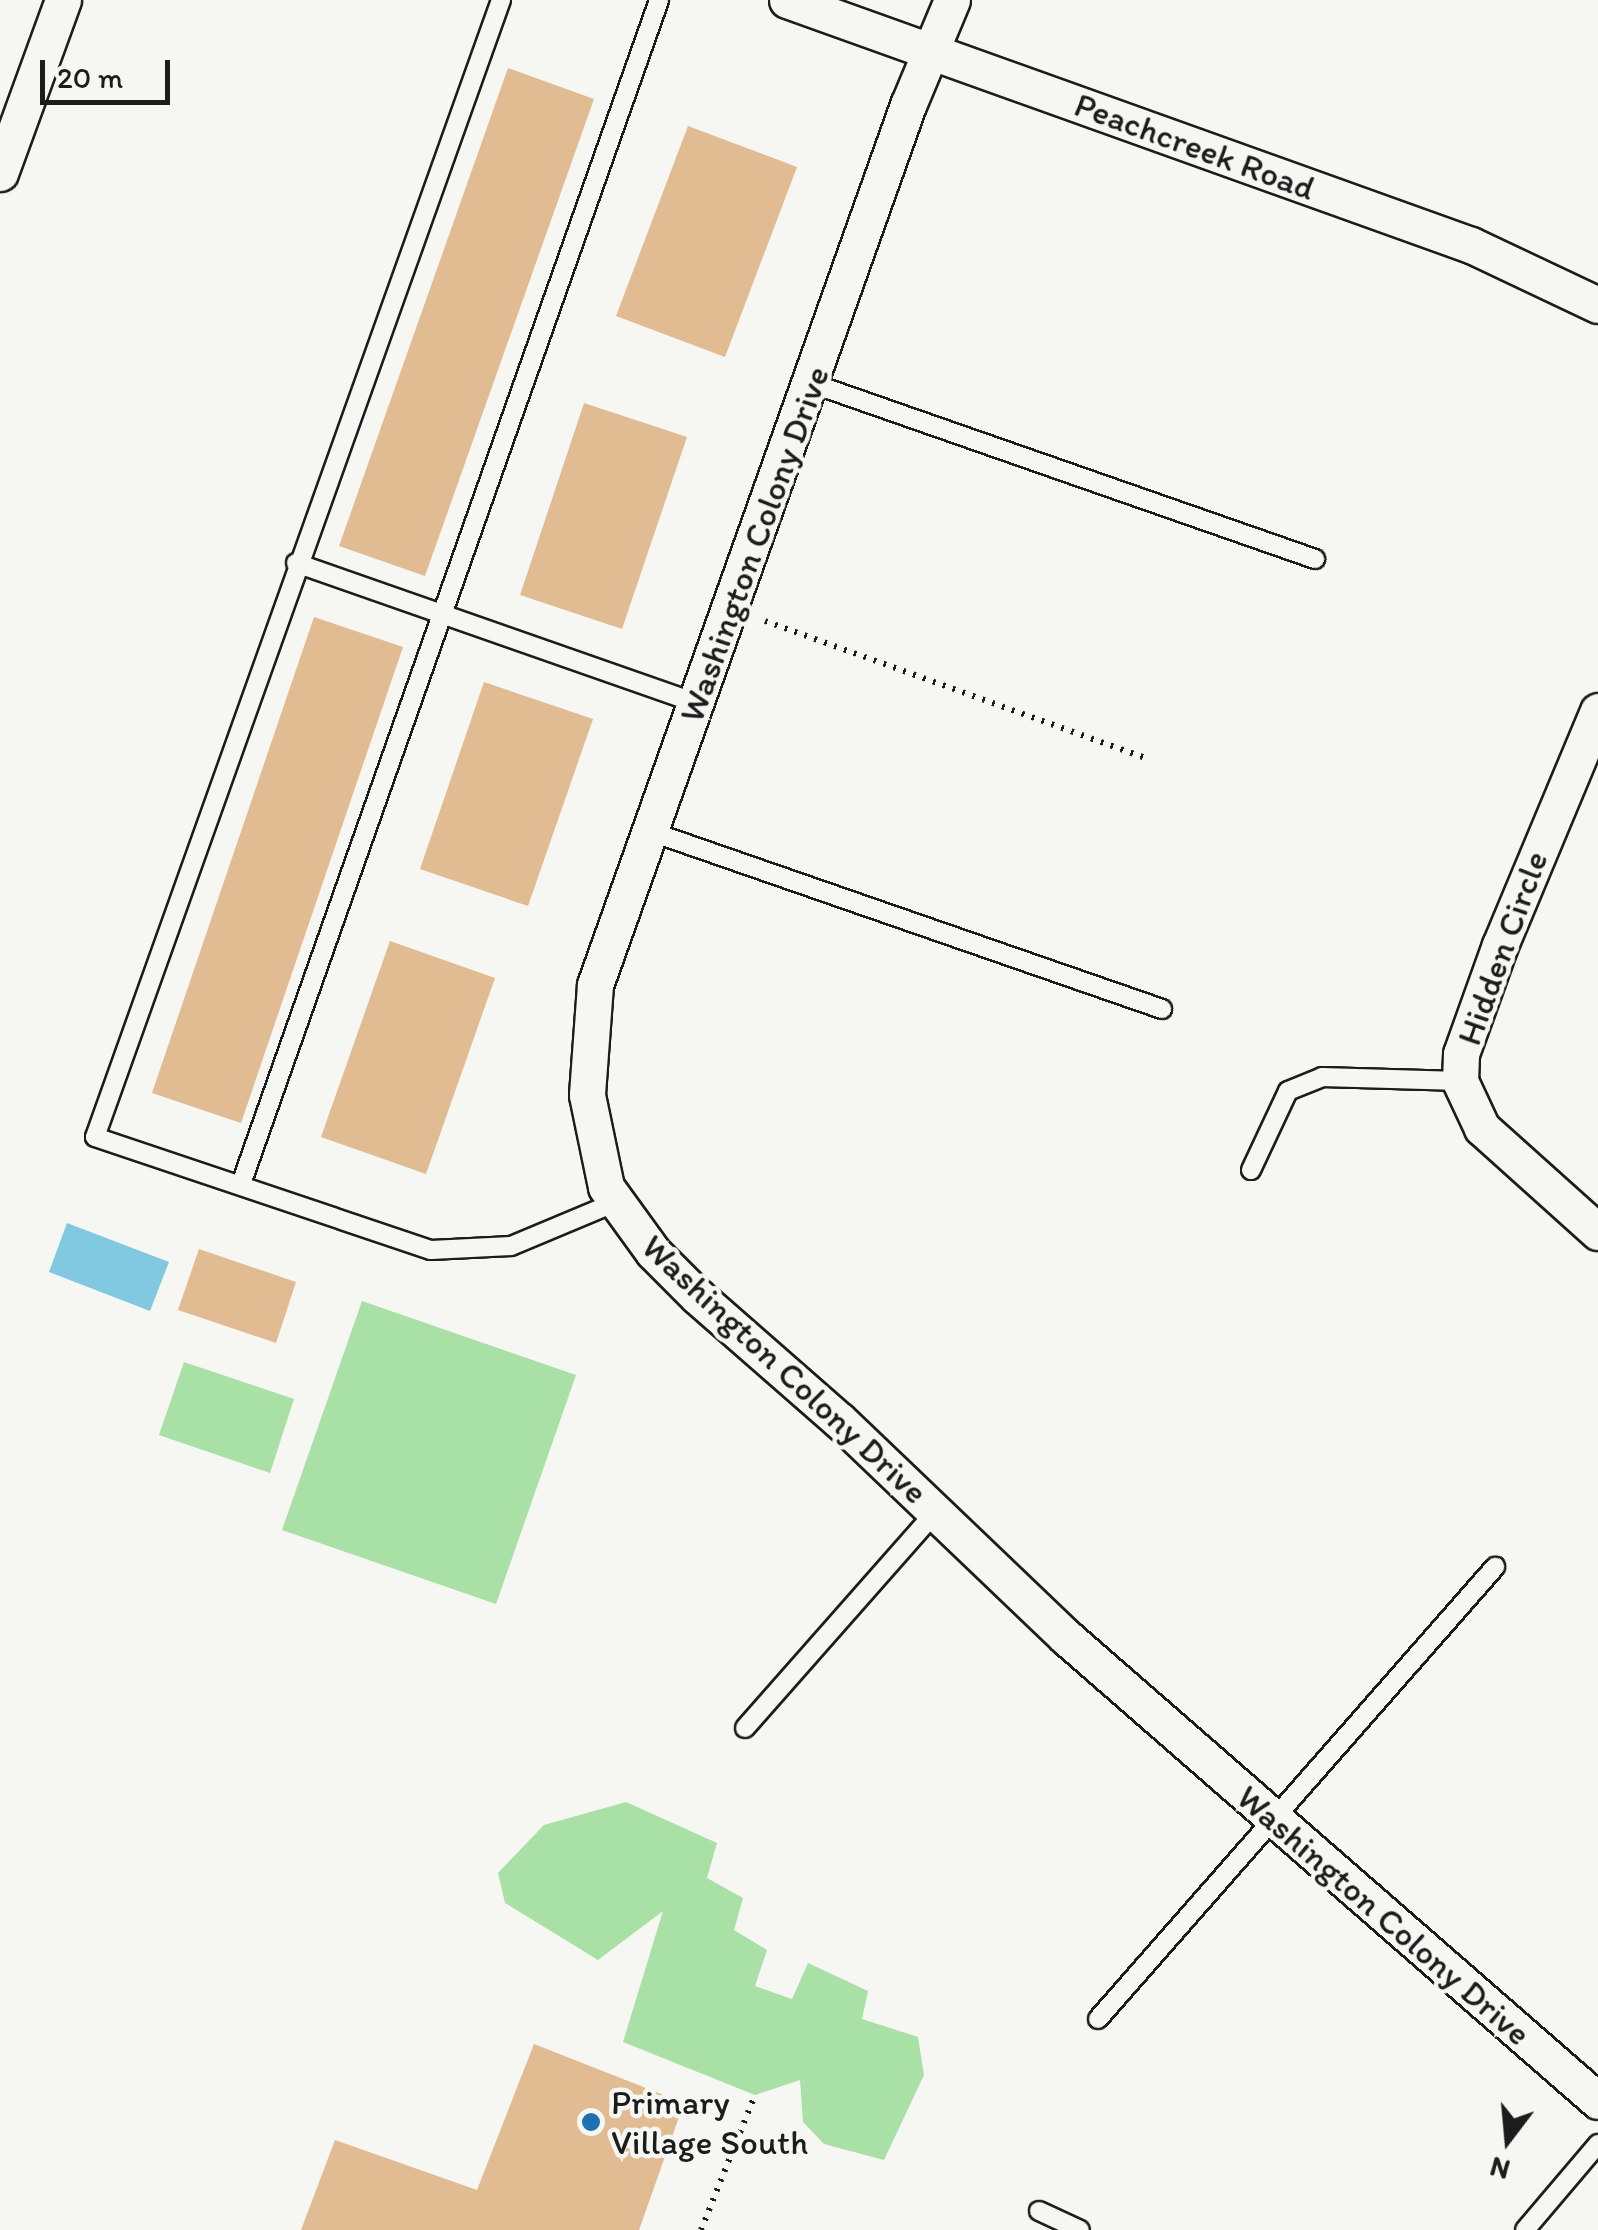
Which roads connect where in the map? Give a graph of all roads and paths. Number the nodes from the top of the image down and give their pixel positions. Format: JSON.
{"nodes":[{"id":1,"x":63,"y":0,"type":"edge"},
{"id":2,"x":501,"y":0,"type":"edge"},
{"id":3,"x":659,"y":0,"type":"edge"},
{"id":4,"x":787,"y":0,"type":"edge"},
{"id":5,"x":952,"y":0,"type":"edge"},
{"id":6,"x":933,"y":52,"type":"junction"},
{"id":7,"x":0,"y":173,"type":"edge"},
{"id":8,"x":1598,"y":305,"type":"edge"},
{"id":9,"x":812,"y":383,"type":"junction"},
{"id":10,"x":1315,"y":558,"type":"dead end"},
{"id":11,"x":296,"y":563,"type":"junction"},
{"id":12,"x":730,"y":608,"type":"junction"},
{"id":13,"x":443,"y":618,"type":"junction"},
{"id":14,"x":696,"y":703,"type":"junction"},
{"id":15,"x":1593,"y":729,"type":"edge"},
{"id":16,"x":1145,"y":758,"type":"dead end"},
{"id":17,"x":652,"y":832,"type":"junction"},
{"id":18,"x":1162,"y":1009,"type":"dead end"},
{"id":19,"x":1460,"y":1080,"type":"junction"},
{"id":20,"x":1251,"y":1170,"type":"dead end"},
{"id":21,"x":240,"y":1184,"type":"junction"},
{"id":22,"x":616,"y":1202,"type":"junction"},
{"id":23,"x":1598,"y":1232,"type":"edge"},
{"id":24,"x":936,"y":1511,"type":"junction"},
{"id":25,"x":1496,"y":1567,"type":"dead end"},
{"id":26,"x":745,"y":1728,"type":"dead end"},
{"id":27,"x":1271,"y":1819,"type":"junction"},
{"id":28,"x":1098,"y":2019,"type":"dead end"},
{"id":29,"x":755,"y":2095,"type":"dead end"},
{"id":30,"x":1598,"y":2101,"type":"edge"},
{"id":31,"x":1598,"y":2144,"type":"edge"},
{"id":32,"x":1038,"y":2211,"type":"dead end"},
{"id":33,"x":701,"y":2230,"type":"edge"},
{"id":34,"x":1080,"y":2230,"type":"edge"},
{"id":35,"x":1525,"y":2230,"type":"edge"}],
"edges":[{"from":1,"to":7,"type":"street"},
{"from":2,"to":11,"type":"lane"},
{"from":3,"to":13,"type":"lane"},
{"from":4,"to":6,"type":"street","name":"Peachcreek Road"},
{"from":5,"to":6,"type":"street","name":"Washington Colony Drive"},
{"from":6,"to":8,"type":"street","name":"Peachcreek Road"},
{"from":6,"to":9,"type":"street","name":"Washington Colony Drive"},
{"from":9,"to":10,"type":"lane"},
{"from":9,"to":12,"type":"street","name":"Washington Colony Drive"},
{"from":11,"to":13,"type":"lane"},
{"from":11,"to":21,"type":"lane"},
{"from":12,"to":14,"type":"street","name":"Washington Colony Drive"},
{"from":12,"to":16,"type":"path"},
{"from":13,"to":14,"type":"lane"},
{"from":13,"to":21,"type":"lane"},
{"from":14,"to":17,"type":"street","name":"Washington Colony Drive"},
{"from":15,"to":19,"type":"street","name":"Hidden Circle"},
{"from":17,"to":18,"type":"lane"},
{"from":17,"to":22,"type":"street","name":"Washington Colony Drive"},
{"from":19,"to":20,"type":"lane"},
{"from":19,"to":23,"type":"street","name":"Hidden Circle"},
{"from":21,"to":22,"type":"lane"},
{"from":22,"to":24,"type":"street","name":"Washington Colony Drive"},
{"from":24,"to":26,"type":"lane"},
{"from":24,"to":27,"type":"street","name":"Washington Colony Drive"},
{"from":25,"to":27,"type":"lane"},
{"from":27,"to":28,"type":"lane"},
{"from":27,"to":30,"type":"street","name":"Washington Colony Drive"},
{"from":29,"to":33,"type":"path"},
{"from":31,"to":35,"type":"lane"},
{"from":32,"to":34,"type":"lane"}]}
